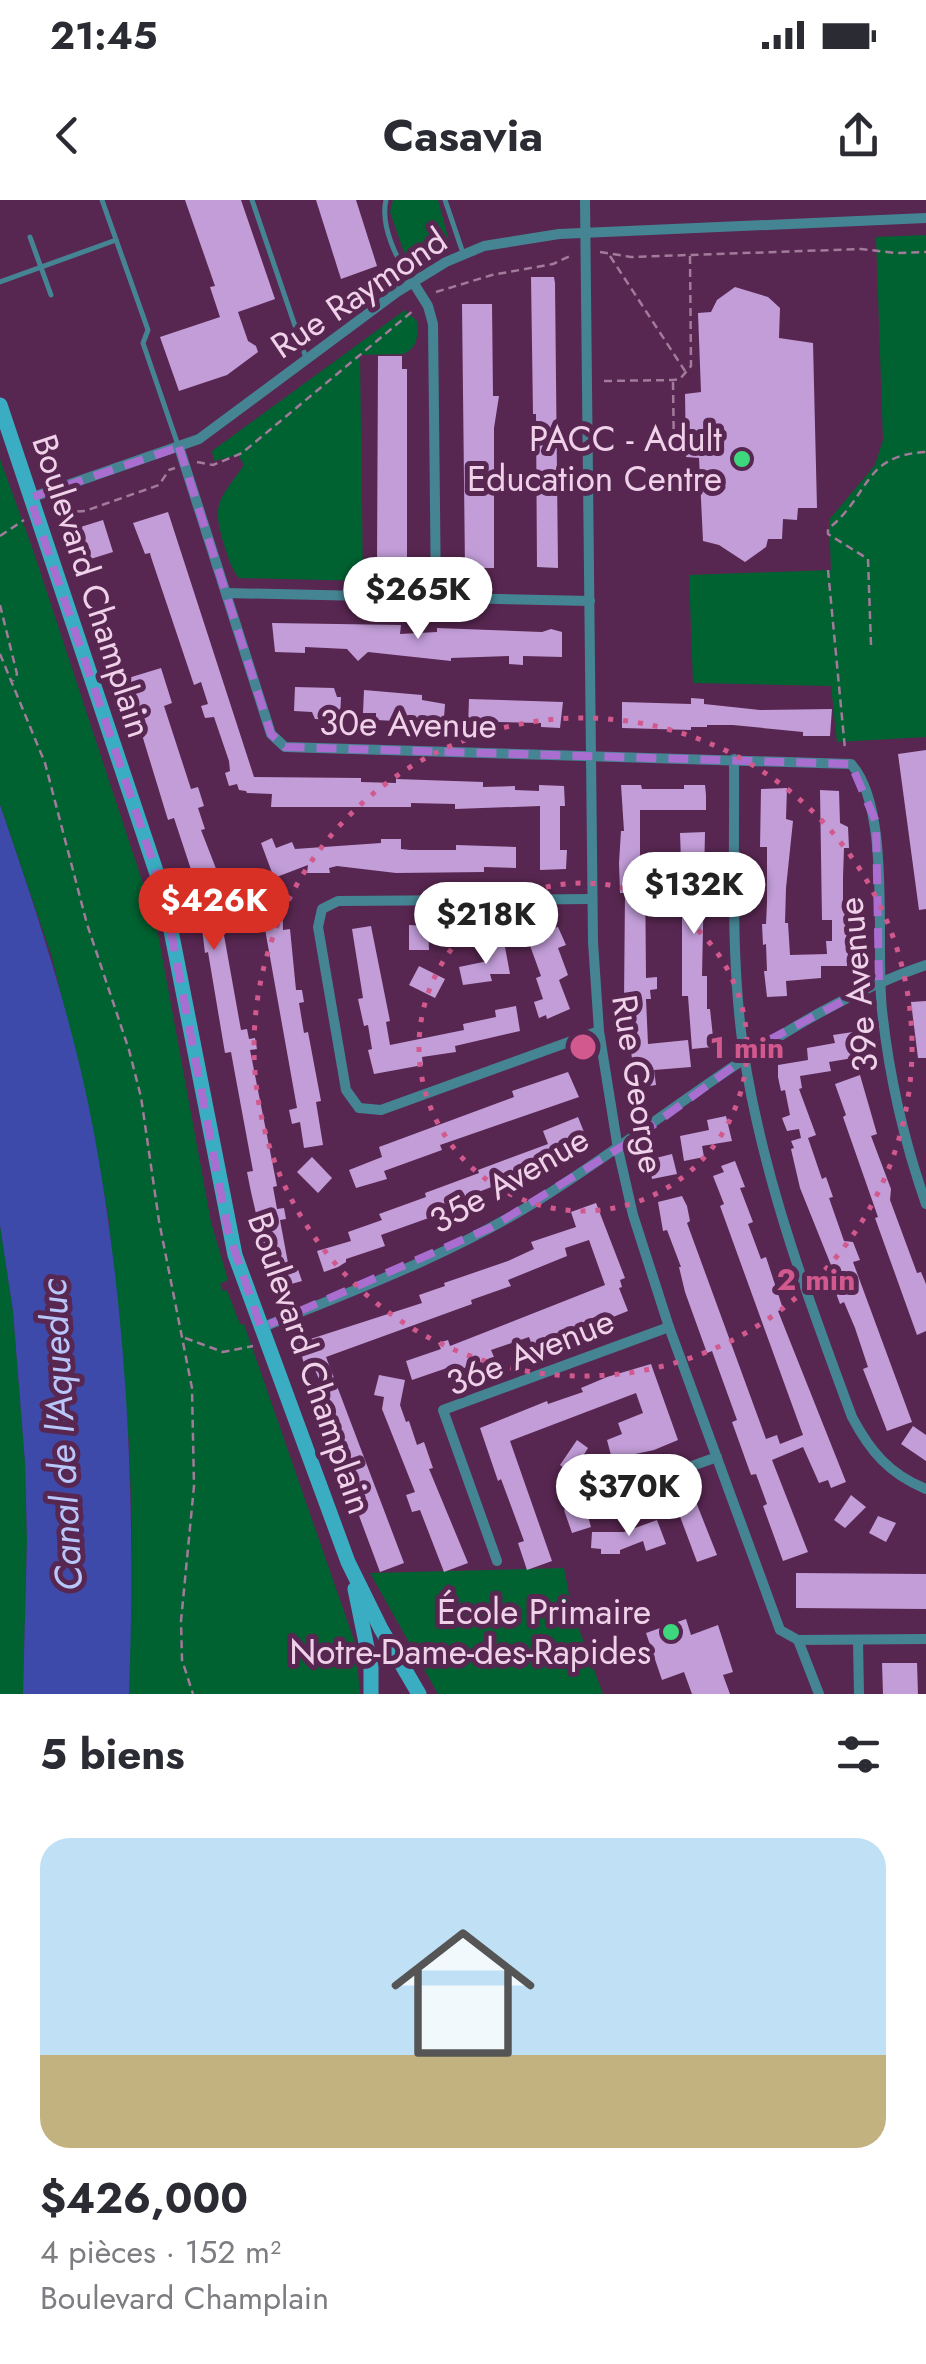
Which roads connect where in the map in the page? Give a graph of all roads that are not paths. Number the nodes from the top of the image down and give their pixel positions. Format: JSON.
{"nodes":[{"id":1,"x":102,"y":200,"type":"edge"},
{"id":2,"x":252,"y":200,"type":"edge"},
{"id":3,"x":386,"y":200,"type":"edge"},
{"id":4,"x":445,"y":200,"type":"edge"},
{"id":5,"x":586,"y":200,"type":"edge"},
{"id":6,"x":926,"y":218,"type":"edge"},
{"id":7,"x":586,"y":233,"type":"junction"},
{"id":8,"x":30,"y":237,"type":"dead end"},
{"id":9,"x":116,"y":240,"type":"junction"},
{"id":10,"x":464,"y":253,"type":"junction"},
{"id":11,"x":42,"y":267,"type":"junction"},
{"id":12,"x":0,"y":282,"type":"edge"},
{"id":13,"x":413,"y":282,"type":"junction"},
{"id":14,"x":50,"y":295,"type":"dead end"},
{"id":15,"x":306,"y":358,"type":"junction"},
{"id":16,"x":0,"y":405,"type":"edge"},
{"id":17,"x":179,"y":448,"type":"junction"},
{"id":18,"x":30,"y":498,"type":"junction"},
{"id":19,"x":226,"y":592,"type":"junction"},
{"id":20,"x":436,"y":597,"type":"junction"},
{"id":21,"x":590,"y":601,"type":"junction"},
{"id":22,"x":592,"y":756,"type":"junction"},
{"id":23,"x":734,"y":759,"type":"junction"},
{"id":24,"x":851,"y":764,"type":"joint"},
{"id":25,"x":592,"y":899,"type":"junction"},
{"id":26,"x":926,"y":966,"type":"edge"},
{"id":27,"x":879,"y":982,"type":"junction"},
{"id":28,"x":599,"y":1032,"type":"junction"},
{"id":29,"x":745,"y":1056,"type":"junction"},
{"id":30,"x":618,"y":1149,"type":"junction"},
{"id":31,"x":926,"y":1204,"type":"edge"},
{"id":32,"x":668,"y":1327,"type":"junction"},
{"id":33,"x":261,"y":1328,"type":"junction"},
{"id":34,"x":717,"y":1457,"type":"junction"},
{"id":35,"x":926,"y":1488,"type":"edge"},
{"id":36,"x":623,"y":1491,"type":"dead end"},
{"id":37,"x":497,"y":1561,"type":"dead end"},
{"id":38,"x":350,"y":1565,"type":"junction"},
{"id":39,"x":798,"y":1640,"type":"junction"},
{"id":40,"x":858,"y":1640,"type":"junction"},
{"id":41,"x":926,"y":1640,"type":"edge"},
{"id":42,"x":371,"y":1694,"type":"edge"},
{"id":43,"x":419,"y":1694,"type":"edge"},
{"id":44,"x":819,"y":1694,"type":"edge"},
{"id":45,"x":859,"y":1694,"type":"edge"}],
"edges":[{"from":1,"to":9,"type":"lane"},
{"from":2,"to":15,"type":"lane"},
{"from":3,"to":13,"type":"lane"},
{"from":4,"to":10,"type":"lane"},
{"from":5,"to":7,"type":"street","name":"Rue George"},
{"from":6,"to":7,"type":"street","name":"Rue Raymond"},
{"from":7,"to":10,"type":"street","name":"Rue Raymond"},
{"from":7,"to":21,"type":"street","name":"Rue George"},
{"from":8,"to":11,"type":"lane"},
{"from":9,"to":11,"type":"lane"},
{"from":9,"to":17,"type":"lane"},
{"from":10,"to":13,"type":"street","name":"Rue Raymond"},
{"from":11,"to":12,"type":"lane"},
{"from":11,"to":14,"type":"lane"},
{"from":13,"to":15,"type":"street","name":"Rue Raymond"},
{"from":13,"to":20,"type":"street"},
{"from":15,"to":17,"type":"street","name":"Rue Raymond"},
{"from":16,"to":18,"type":"main road","name":"Boulevard Champlain"},
{"from":17,"to":18,"type":"street","name":"Rue Raymond"},
{"from":17,"to":19,"type":"street","name":"30e Avenue"},
{"from":18,"to":33,"type":"main road","name":"Boulevard Champlain"},
{"from":19,"to":20,"type":"street"},
{"from":19,"to":22,"type":"street","name":"30e Avenue"},
{"from":20,"to":21,"type":"street"},
{"from":21,"to":22,"type":"street","name":"Rue George"},
{"from":22,"to":23,"type":"street","name":"30e Avenue"},
{"from":22,"to":25,"type":"street","name":"Rue George"},
{"from":23,"to":24,"type":"street","name":"30e Avenue"},
{"from":23,"to":29,"type":"street"},
{"from":24,"to":27,"type":"street","name":"39e Avenue"},
{"from":25,"to":28,"type":"street","name":"Rue George"},
{"from":25,"to":28,"type":"street"},
{"from":26,"to":27,"type":"street","name":"35e Avenue"},
{"from":27,"to":29,"type":"street","name":"35e Avenue"},
{"from":27,"to":31,"type":"street","name":"39e Avenue"},
{"from":28,"to":30,"type":"street","name":"Rue George"},
{"from":29,"to":30,"type":"street","name":"35e Avenue"},
{"from":29,"to":35,"type":"street"},
{"from":30,"to":32,"type":"street","name":"Rue George"},
{"from":30,"to":33,"type":"street","name":"35e Avenue"},
{"from":32,"to":34,"type":"street","name":"Rue George"},
{"from":32,"to":37,"type":"street","name":"36e Avenue"},
{"from":33,"to":38,"type":"main road","name":"Boulevard Champlain"},
{"from":34,"to":36,"type":"street"},
{"from":34,"to":39,"type":"street","name":"Rue George"},
{"from":38,"to":42,"type":"main road"},
{"from":38,"to":43,"type":"main road","name":"Boulevard Champlain"},
{"from":39,"to":40,"type":"street"},
{"from":39,"to":44,"type":"street","name":"Rue George"},
{"from":40,"to":41,"type":"street"},
{"from":40,"to":45,"type":"street"}]}
